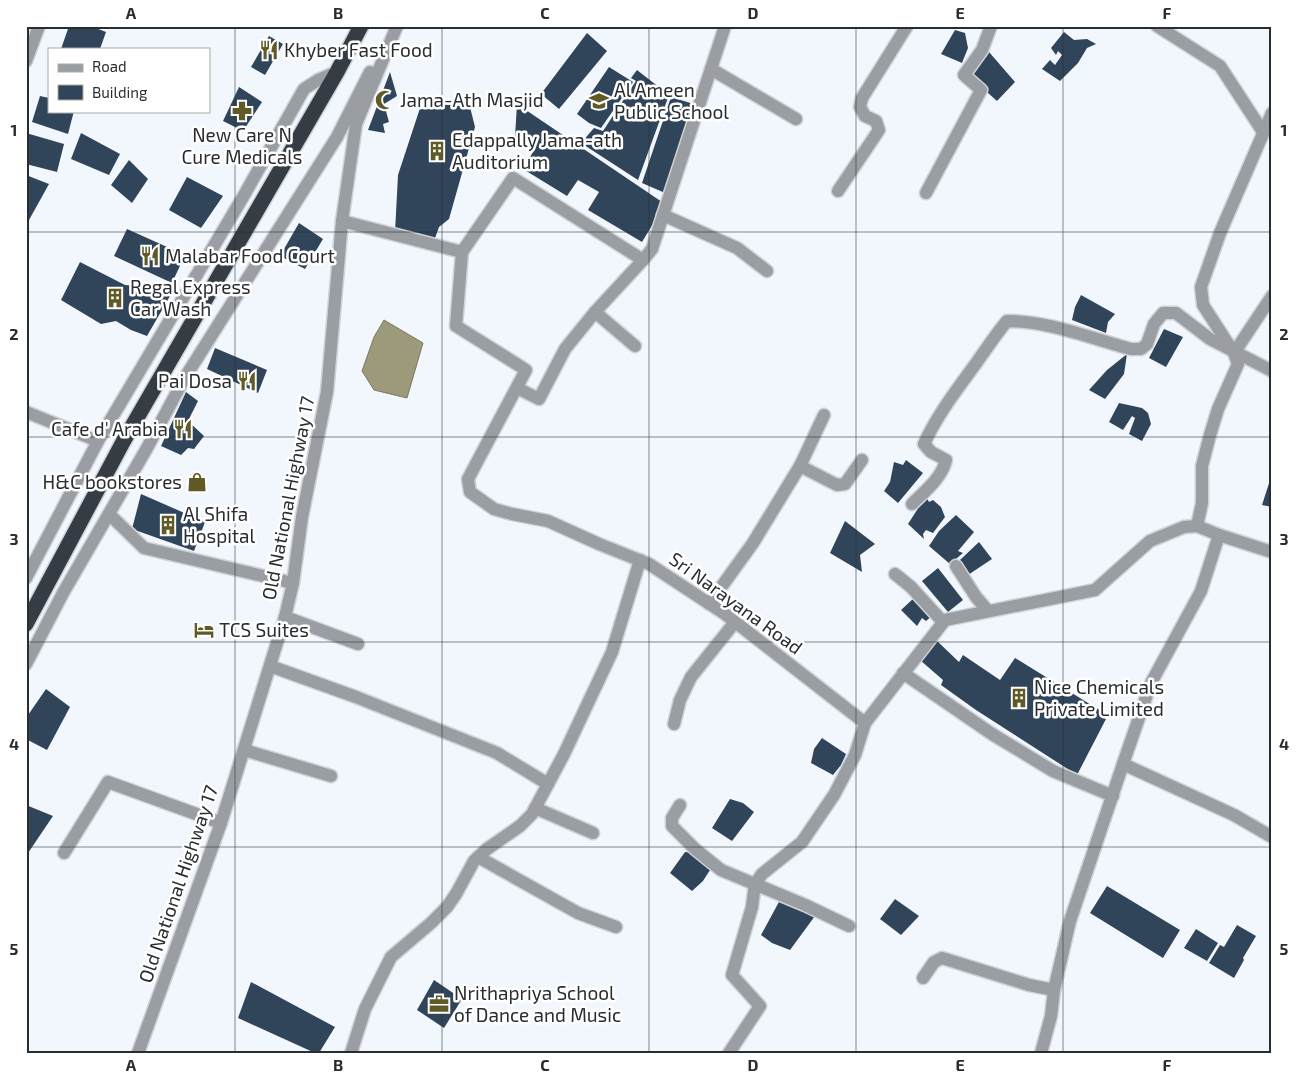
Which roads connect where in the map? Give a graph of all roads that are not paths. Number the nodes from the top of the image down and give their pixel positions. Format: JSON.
{"nodes":[{"id":1,"x":39,"y":26,"type":"edge"},
{"id":2,"x":361,"y":26,"type":"edge"},
{"id":3,"x":388,"y":26,"type":"edge"},
{"id":4,"x":397,"y":26,"type":"edge"},
{"id":5,"x":725,"y":26,"type":"edge"},
{"id":6,"x":907,"y":26,"type":"edge"},
{"id":7,"x":991,"y":26,"type":"edge"},
{"id":8,"x":1157,"y":26,"type":"edge"},
{"id":9,"x":29,"y":46,"type":"edge"},
{"id":10,"x":26,"y":61,"type":"edge"},
{"id":11,"x":712,"y":69,"type":"junction"},
{"id":12,"x":338,"y":72,"type":"junction"},
{"id":13,"x":1271,"y":118,"type":"edge"},
{"id":14,"x":796,"y":119,"type":"dead end"},
{"id":15,"x":1263,"y":132,"type":"junction"},
{"id":16,"x":838,"y":191,"type":"dead end"},
{"id":17,"x":926,"y":193,"type":"dead end"},
{"id":18,"x":663,"y":215,"type":"junction"},
{"id":19,"x":342,"y":221,"type":"junction"},
{"id":20,"x":462,"y":252,"type":"junction"},
{"id":21,"x":643,"y":260,"type":"junction"},
{"id":22,"x":767,"y":271,"type":"dead end"},
{"id":23,"x":1272,"y":296,"type":"edge"},
{"id":24,"x":595,"y":312,"type":"junction"},
{"id":25,"x":635,"y":346,"type":"dead end"},
{"id":26,"x":1234,"y":352,"type":"junction"},
{"id":27,"x":1272,"y":371,"type":"edge"},
{"id":28,"x":517,"y":388,"type":"junction"},
{"id":29,"x":26,"y":412,"type":"edge"},
{"id":30,"x":824,"y":415,"type":"dead end"},
{"id":31,"x":98,"y":442,"type":"junction"},
{"id":32,"x":862,"y":460,"type":"dead end"},
{"id":33,"x":800,"y":466,"type":"junction"},
{"id":34,"x":912,"y":504,"type":"dead end"},
{"id":35,"x":108,"y":514,"type":"junction"},
{"id":36,"x":1198,"y":526,"type":"junction"},
{"id":37,"x":1219,"y":535,"type":"junction"},
{"id":38,"x":1272,"y":552,"type":"edge"},
{"id":39,"x":640,"y":560,"type":"junction"},
{"id":40,"x":956,"y":566,"type":"dead end"},
{"id":41,"x":895,"y":574,"type":"dead end"},
{"id":42,"x":26,"y":578,"type":"edge"},
{"id":43,"x":293,"y":583,"type":"junction"},
{"id":44,"x":709,"y":604,"type":"junction"},
{"id":45,"x":988,"y":611,"type":"junction"},
{"id":46,"x":285,"y":617,"type":"junction"},
{"id":47,"x":27,"y":622,"type":"edge"},
{"id":48,"x":735,"y":622,"type":"junction"},
{"id":49,"x":943,"y":622,"type":"junction"},
{"id":50,"x":358,"y":644,"type":"dead end"},
{"id":51,"x":26,"y":664,"type":"edge"},
{"id":52,"x":270,"y":666,"type":"junction"},
{"id":53,"x":903,"y":673,"type":"junction"},
{"id":54,"x":865,"y":723,"type":"junction"},
{"id":55,"x":674,"y":724,"type":"dead end"},
{"id":56,"x":244,"y":750,"type":"junction"},
{"id":57,"x":1123,"y":764,"type":"junction"},
{"id":58,"x":331,"y":776,"type":"dead end"},
{"id":59,"x":548,"y":784,"type":"junction"},
{"id":60,"x":1113,"y":796,"type":"junction"},
{"id":61,"x":680,"y":806,"type":"dead end"},
{"id":62,"x":535,"y":808,"type":"junction"},
{"id":63,"x":221,"y":823,"type":"junction"},
{"id":64,"x":593,"y":832,"type":"dead end"},
{"id":65,"x":1272,"y":837,"type":"edge"},
{"id":66,"x":64,"y":853,"type":"dead end"},
{"id":67,"x":478,"y":858,"type":"junction"},
{"id":68,"x":756,"y":884,"type":"junction"},
{"id":69,"x":849,"y":926,"type":"dead end"},
{"id":70,"x":616,"y":927,"type":"dead end"},
{"id":71,"x":923,"y":978,"type":"dead end"},
{"id":72,"x":1054,"y":990,"type":"junction"},
{"id":73,"x":138,"y":1053,"type":"edge"},
{"id":74,"x":351,"y":1053,"type":"edge"},
{"id":75,"x":730,"y":1053,"type":"edge"},
{"id":76,"x":1041,"y":1053,"type":"edge"}],
"edges":[{"from":1,"to":9,"type":"street"},
{"from":2,"to":12,"type":"highway"},
{"from":3,"to":35,"type":"street"},
{"from":4,"to":19,"type":"street","name":"Old National Highway 17"},
{"from":5,"to":11,"type":"street"},
{"from":6,"to":16,"type":"street"},
{"from":7,"to":17,"type":"street"},
{"from":8,"to":15,"type":"street"},
{"from":9,"to":10,"type":"street"},
{"from":11,"to":14,"type":"street"},
{"from":11,"to":18,"type":"street"},
{"from":12,"to":31,"type":"street"},
{"from":12,"to":47,"type":"highway"},
{"from":13,"to":15,"type":"street"},
{"from":15,"to":26,"type":"street"},
{"from":18,"to":21,"type":"street"},
{"from":18,"to":22,"type":"street"},
{"from":19,"to":20,"type":"street"},
{"from":19,"to":43,"type":"street","name":"Old National Highway 17"},
{"from":20,"to":21,"type":"street"},
{"from":20,"to":28,"type":"street","name":"Sri Narayana Road"},
{"from":21,"to":24,"type":"street"},
{"from":23,"to":26,"type":"street"},
{"from":24,"to":25,"type":"street"},
{"from":24,"to":28,"type":"street"},
{"from":26,"to":27,"type":"street"},
{"from":26,"to":34,"type":"street"},
{"from":26,"to":36,"type":"street"},
{"from":28,"to":39,"type":"street","name":"Sri Narayana Road"},
{"from":29,"to":31,"type":"street"},
{"from":30,"to":33,"type":"street"},
{"from":31,"to":42,"type":"street"},
{"from":32,"to":33,"type":"street"},
{"from":33,"to":44,"type":"street"},
{"from":35,"to":43,"type":"street"},
{"from":35,"to":51,"type":"street"},
{"from":36,"to":37,"type":"street"},
{"from":36,"to":45,"type":"street"},
{"from":37,"to":38,"type":"street"},
{"from":37,"to":57,"type":"street"},
{"from":39,"to":44,"type":"street","name":"Sri Narayana Road"},
{"from":39,"to":59,"type":"street"},
{"from":40,"to":45,"type":"street"},
{"from":41,"to":49,"type":"street"},
{"from":43,"to":46,"type":"street","name":"Old National Highway 17"},
{"from":44,"to":48,"type":"street","name":"Sri Narayana Road"},
{"from":45,"to":49,"type":"street"},
{"from":46,"to":50,"type":"street"},
{"from":46,"to":52,"type":"street","name":"Old National Highway 17"},
{"from":48,"to":54,"type":"street","name":"Sri Narayana Road"},
{"from":48,"to":55,"type":"street"},
{"from":49,"to":53,"type":"street"},
{"from":52,"to":56,"type":"street","name":"Old National Highway 17"},
{"from":52,"to":59,"type":"street"},
{"from":53,"to":54,"type":"street"},
{"from":53,"to":60,"type":"street"},
{"from":54,"to":68,"type":"street"},
{"from":56,"to":58,"type":"street"},
{"from":56,"to":63,"type":"street","name":"Old National Highway 17"},
{"from":57,"to":60,"type":"street"},
{"from":57,"to":65,"type":"street"},
{"from":59,"to":62,"type":"street"},
{"from":60,"to":72,"type":"street"},
{"from":61,"to":68,"type":"street"},
{"from":62,"to":64,"type":"street"},
{"from":62,"to":67,"type":"street"},
{"from":63,"to":66,"type":"street"},
{"from":63,"to":73,"type":"street","name":"Old National Highway 17"},
{"from":67,"to":70,"type":"street"},
{"from":67,"to":74,"type":"street"},
{"from":68,"to":69,"type":"street"},
{"from":68,"to":75,"type":"street"},
{"from":71,"to":72,"type":"street"},
{"from":72,"to":76,"type":"street"}]}
